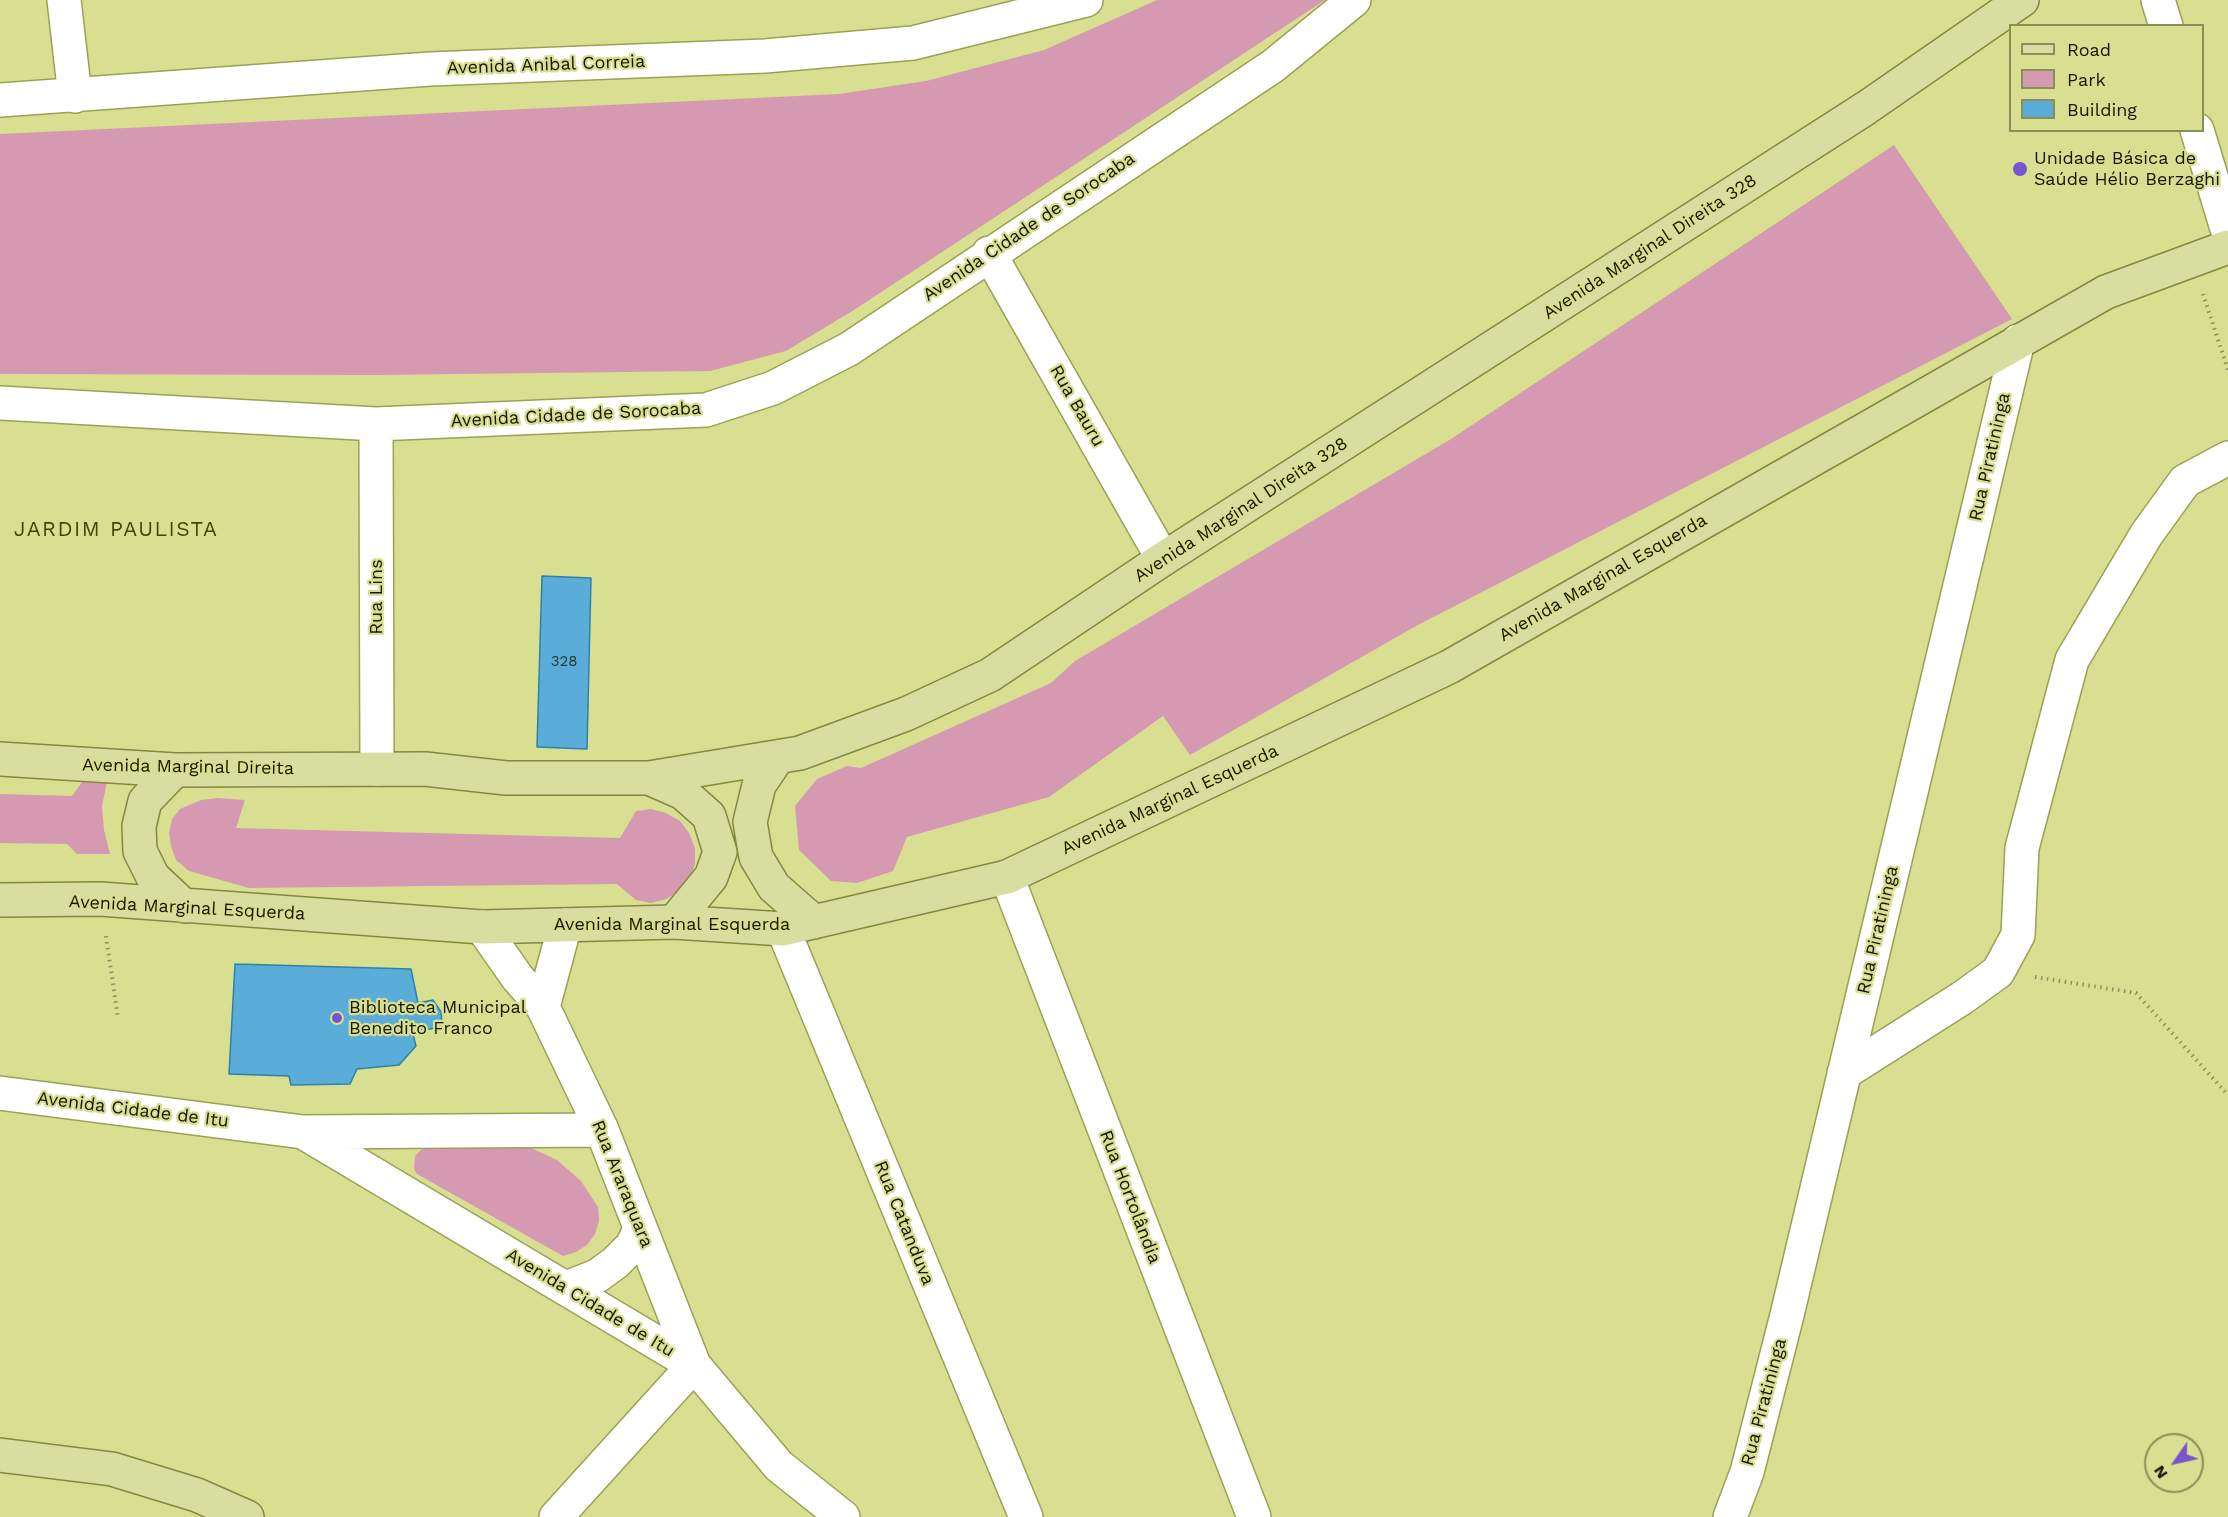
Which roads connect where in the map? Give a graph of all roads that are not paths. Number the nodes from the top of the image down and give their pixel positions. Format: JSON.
{"nodes":[{"id":1,"x":64,"y":0,"type":"edge"},
{"id":2,"x":1086,"y":0,"type":"edge"},
{"id":3,"x":1354,"y":0,"type":"edge"},
{"id":4,"x":2022,"y":0,"type":"edge"},
{"id":5,"x":2158,"y":0,"type":"edge"},
{"id":6,"x":2165,"y":24,"type":"edge"},
{"id":7,"x":75,"y":96,"type":"junction"},
{"id":8,"x":0,"y":100,"type":"edge"},
{"id":9,"x":2199,"y":132,"type":"edge"},
{"id":10,"x":2228,"y":232,"type":"edge"},
{"id":11,"x":2228,"y":248,"type":"edge"},
{"id":12,"x":989,"y":253,"type":"junction"},
{"id":13,"x":2018,"y":341,"type":"junction"},
{"id":14,"x":0,"y":403,"type":"edge"},
{"id":15,"x":376,"y":424,"type":"junction"},
{"id":16,"x":2228,"y":458,"type":"edge"},
{"id":17,"x":1163,"y":559,"type":"junction"},
{"id":18,"x":778,"y":758,"type":"junction"},
{"id":19,"x":0,"y":759,"type":"edge"},
{"id":20,"x":377,"y":769,"type":"junction"},
{"id":21,"x":175,"y":770,"type":"junction"},
{"id":22,"x":649,"y":778,"type":"junction"},
{"id":23,"x":1007,"y":877,"type":"junction"},
{"id":24,"x":0,"y":900,"type":"edge"},
{"id":25,"x":184,"y":906,"type":"junction"},
{"id":26,"x":674,"y":922,"type":"junction"},
{"id":27,"x":565,"y":924,"type":"junction"},
{"id":28,"x":799,"y":926,"type":"junction"},
{"id":29,"x":482,"y":927,"type":"junction"},
{"id":30,"x":543,"y":1007,"type":"junction"},
{"id":31,"x":1844,"y":1073,"type":"junction"},
{"id":32,"x":0,"y":1093,"type":"edge"},
{"id":33,"x":602,"y":1130,"type":"junction"},
{"id":34,"x":303,"y":1132,"type":"junction"},
{"id":35,"x":640,"y":1228,"type":"junction"},
{"id":36,"x":566,"y":1288,"type":"junction"},
{"id":37,"x":694,"y":1365,"type":"junction"},
{"id":38,"x":0,"y":1455,"type":"edge"},
{"id":39,"x":246,"y":1517,"type":"edge"},
{"id":40,"x":556,"y":1517,"type":"edge"},
{"id":41,"x":843,"y":1517,"type":"edge"},
{"id":42,"x":1026,"y":1517,"type":"edge"},
{"id":43,"x":1254,"y":1517,"type":"edge"},
{"id":44,"x":1730,"y":1517,"type":"edge"}],
"edges":[{"from":1,"to":7,"type":"street"},
{"from":2,"to":7,"type":"street","name":"Avenida Anibal Correia"},
{"from":3,"to":12,"type":"street","name":"Avenida Cidade de Sorocaba"},
{"from":4,"to":17,"type":"main road","name":"Avenida Marginal Direita 328"},
{"from":5,"to":6,"type":"street"},
{"from":7,"to":8,"type":"street","name":"Avenida Anibal Correia"},
{"from":9,"to":10,"type":"street"},
{"from":11,"to":13,"type":"main road","name":"Avenida Marginal Esquerda"},
{"from":12,"to":15,"type":"street","name":"Avenida Cidade de Sorocaba"},
{"from":12,"to":17,"type":"street","name":"Rua Bauru"},
{"from":13,"to":23,"type":"main road","name":"Avenida Marginal Esquerda"},
{"from":13,"to":31,"type":"street","name":"Rua Piratininga"},
{"from":14,"to":15,"type":"street","name":"Avenida Cidade de Sorocaba"},
{"from":15,"to":20,"type":"street","name":"Rua Lins"},
{"from":16,"to":31,"type":"street"},
{"from":17,"to":18,"type":"main road","name":"Avenida Marginal Direita 328"},
{"from":18,"to":22,"type":"main road","name":"Avenida Marginal Direita 328"},
{"from":18,"to":28,"type":"main road"},
{"from":19,"to":21,"type":"main road","name":"Avenida Marginal Direita"},
{"from":20,"to":21,"type":"main road","name":"Avenida Marginal Direita"},
{"from":20,"to":22,"type":"main road","name":"Avenida Marginal Direita 328"},
{"from":21,"to":25,"type":"main road"},
{"from":22,"to":26,"type":"main road"},
{"from":23,"to":28,"type":"main road","name":"Avenida Marginal Esquerda"},
{"from":23,"to":43,"type":"street","name":"Rua Hortolândia"},
{"from":24,"to":25,"type":"main road","name":"Avenida Marginal Esquerda"},
{"from":25,"to":29,"type":"main road","name":"Avenida Marginal Esquerda"},
{"from":26,"to":27,"type":"main road","name":"Avenida Marginal Esquerda"},
{"from":26,"to":28,"type":"main road","name":"Avenida Marginal Esquerda"},
{"from":27,"to":29,"type":"main road","name":"Avenida Marginal Esquerda"},
{"from":27,"to":30,"type":"street"},
{"from":28,"to":42,"type":"street","name":"Rua Catanduva"},
{"from":29,"to":30,"type":"street","name":"Rua Araraquara"},
{"from":30,"to":33,"type":"street","name":"Rua Araraquara"},
{"from":31,"to":44,"type":"street","name":"Rua Piratininga"},
{"from":32,"to":34,"type":"street","name":"Avenida Cidade de Itu"},
{"from":33,"to":34,"type":"street","name":"Avenida Cidade de Itu"},
{"from":33,"to":35,"type":"street","name":"Rua Araraquara"},
{"from":34,"to":36,"type":"street","name":"Avenida Cidade de Itu"},
{"from":35,"to":36,"type":"street"},
{"from":35,"to":37,"type":"street","name":"Rua Araraquara"},
{"from":36,"to":37,"type":"street","name":"Avenida Cidade de Itu"},
{"from":37,"to":40,"type":"street"},
{"from":37,"to":41,"type":"street","name":"Avenida Cidade de Itu"},
{"from":38,"to":39,"type":"main road"}]}
